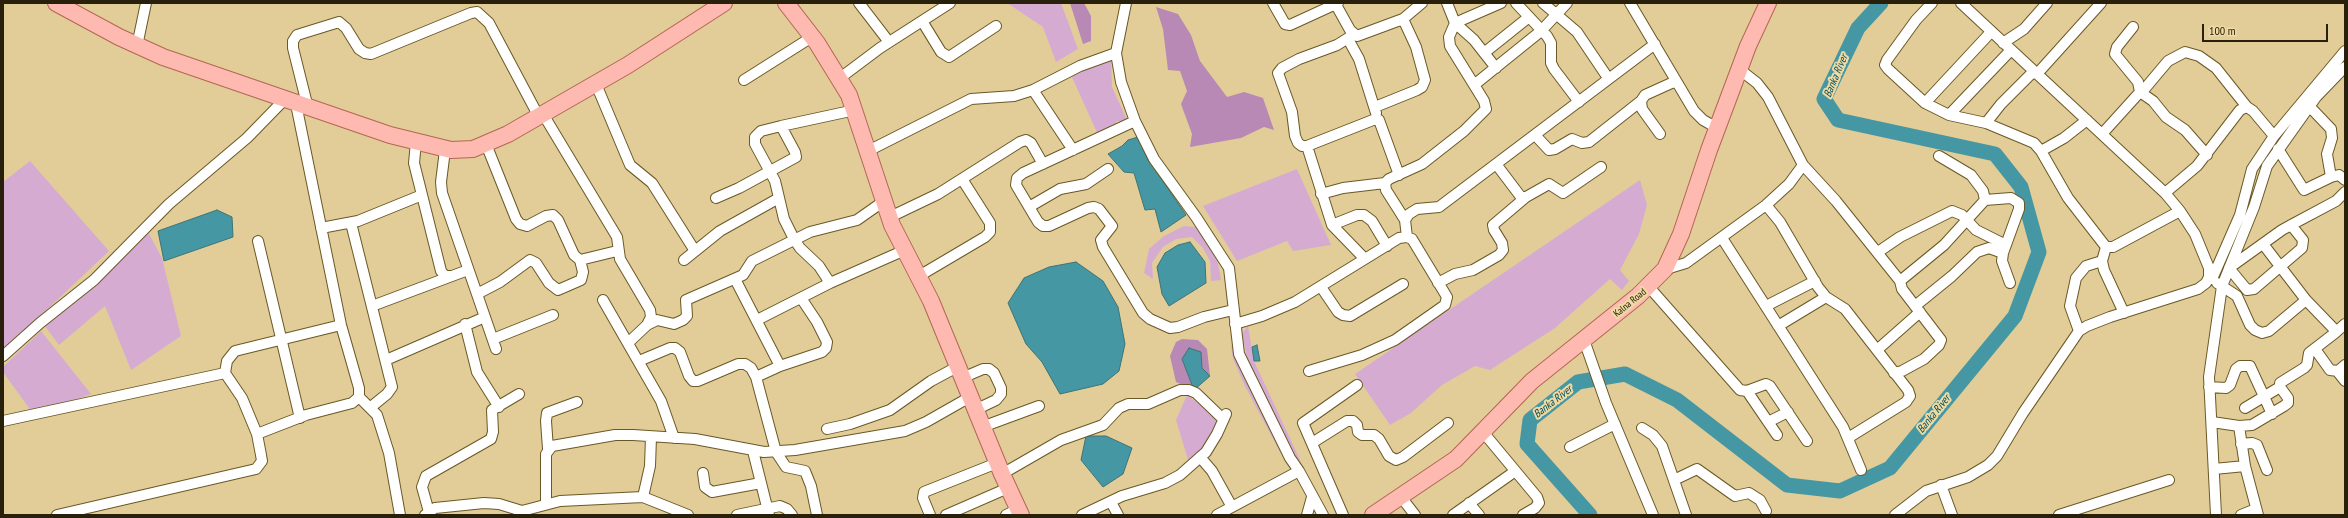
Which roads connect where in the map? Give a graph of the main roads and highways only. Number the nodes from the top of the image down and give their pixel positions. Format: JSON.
{"nodes":[{"id":1,"x":56,"y":3,"type":"edge"},
{"id":2,"x":724,"y":3,"type":"edge"},
{"id":3,"x":786,"y":3,"type":"edge"},
{"id":4,"x":1768,"y":3,"type":"edge"},
{"id":5,"x":1015,"y":513,"type":"edge"},
{"id":6,"x":1373,"y":515,"type":"edge"}],
"edges":[{"from":1,"to":2,"type":"main road"},
{"from":3,"to":5,"type":"main road"},
{"from":4,"to":6,"type":"main road","name":"Kalna Road"}]}
